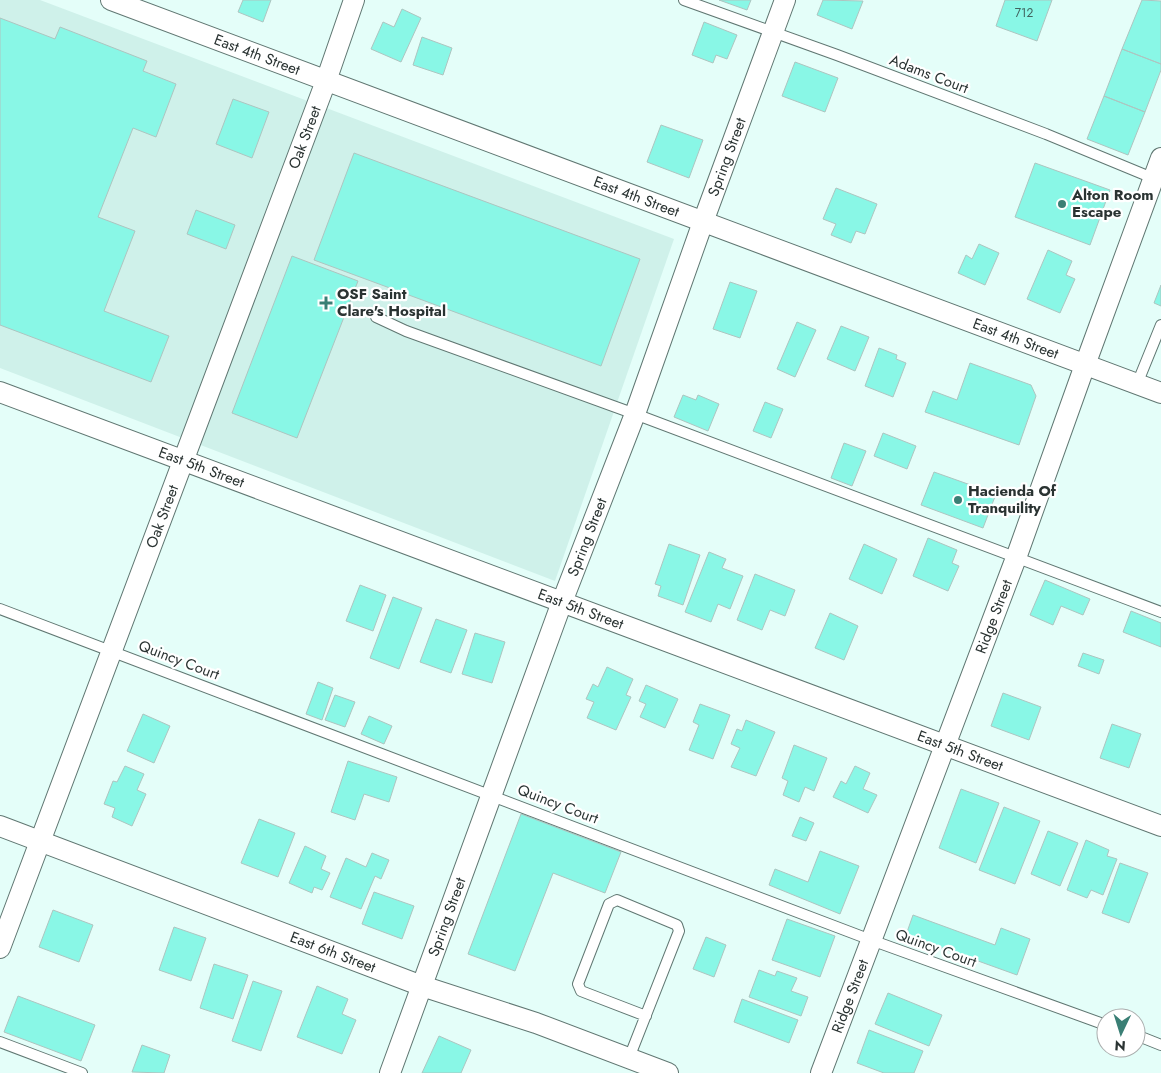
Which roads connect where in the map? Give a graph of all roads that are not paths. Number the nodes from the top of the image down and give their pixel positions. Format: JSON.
{"nodes":[{"id":1,"x":111,"y":0,"type":"edge"},
{"id":2,"x":354,"y":0,"type":"edge"},
{"id":3,"x":684,"y":0,"type":"edge"},
{"id":4,"x":785,"y":0,"type":"edge"},
{"id":5,"x":772,"y":32,"type":"junction"},
{"id":6,"x":326,"y":80,"type":"junction"},
{"id":7,"x":1161,"y":158,"type":"edge"},
{"id":8,"x":1157,"y":180,"type":"edge"},
{"id":9,"x":703,"y":222,"type":"junction"},
{"id":10,"x":376,"y":317,"type":"dead end"},
{"id":11,"x":1161,"y":324,"type":"edge"},
{"id":12,"x":1085,"y":365,"type":"junction"},
{"id":13,"x":1137,"y":384,"type":"junction"},
{"id":14,"x":0,"y":392,"type":"edge"},
{"id":15,"x":1161,"y":393,"type":"edge"},
{"id":16,"x":636,"y":414,"type":"junction"},
{"id":17,"x":183,"y":460,"type":"junction"},
{"id":18,"x":1016,"y":558,"type":"junction"},
{"id":19,"x":562,"y":602,"type":"junction"},
{"id":20,"x":0,"y":609,"type":"edge"},
{"id":21,"x":1161,"y":612,"type":"edge"},
{"id":22,"x":112,"y":651,"type":"junction"},
{"id":23,"x":944,"y":745,"type":"junction"},
{"id":24,"x":491,"y":795,"type":"junction"},
{"id":25,"x":0,"y":826,"type":"edge"},
{"id":26,"x":1161,"y":826,"type":"edge"},
{"id":27,"x":40,"y":840,"type":"junction"},
{"id":28,"x":871,"y":940,"type":"junction"},
{"id":29,"x":0,"y":948,"type":"edge"},
{"id":30,"x":422,"y":986,"type":"junction"},
{"id":31,"x":646,"y":1016,"type":"junction"},
{"id":32,"x":1096,"y":1020,"type":"edge"},
{"id":33,"x":1146,"y":1039,"type":"edge"},
{"id":34,"x":0,"y":1042,"type":"edge"},
{"id":35,"x":1161,"y":1045,"type":"edge"},
{"id":36,"x":629,"y":1058,"type":"junction"},
{"id":37,"x":82,"y":1073,"type":"edge"},
{"id":38,"x":390,"y":1073,"type":"edge"},
{"id":39,"x":668,"y":1073,"type":"edge"},
{"id":40,"x":821,"y":1073,"type":"edge"}],
"edges":[{"from":1,"to":6,"type":"street","name":"East 4th Street"},
{"from":2,"to":6,"type":"street","name":"Oak Street"},
{"from":3,"to":5,"type":"lane","name":"Adams Court"},
{"from":4,"to":5,"type":"street","name":"Spring Street"},
{"from":5,"to":8,"type":"lane","name":"Adams Court"},
{"from":5,"to":9,"type":"street","name":"Spring Street"},
{"from":6,"to":9,"type":"street","name":"East 4th Street"},
{"from":6,"to":17,"type":"street","name":"Oak Street"},
{"from":7,"to":8,"type":"street","name":"Ridge Street"},
{"from":8,"to":12,"type":"street","name":"Ridge Street"},
{"from":9,"to":12,"type":"street","name":"East 4th Street"},
{"from":9,"to":16,"type":"street","name":"Spring Street"},
{"from":10,"to":16,"type":"lane"},
{"from":11,"to":13,"type":"lane"},
{"from":12,"to":13,"type":"street","name":"East 4th Street"},
{"from":12,"to":18,"type":"street","name":"Ridge Street"},
{"from":13,"to":15,"type":"street","name":"East 4th Street"},
{"from":14,"to":17,"type":"street","name":"East 5th Street"},
{"from":16,"to":18,"type":"lane"},
{"from":16,"to":19,"type":"street","name":"Spring Street"},
{"from":17,"to":19,"type":"street","name":"East 5th Street"},
{"from":17,"to":22,"type":"street","name":"Oak Street"},
{"from":18,"to":21,"type":"lane"},
{"from":18,"to":23,"type":"street","name":"Ridge Street"},
{"from":19,"to":23,"type":"street","name":"East 5th Street"},
{"from":19,"to":24,"type":"street","name":"Spring Street"},
{"from":20,"to":22,"type":"lane","name":"Quincy Court"},
{"from":22,"to":24,"type":"lane","name":"Quincy Court"},
{"from":22,"to":27,"type":"street","name":"Oak Street"},
{"from":23,"to":26,"type":"street","name":"East 5th Street"},
{"from":23,"to":28,"type":"street","name":"Ridge Street"},
{"from":24,"to":28,"type":"lane","name":"Quincy Court"},
{"from":24,"to":30,"type":"street","name":"Spring Street"},
{"from":25,"to":27,"type":"street","name":"East 6th Street"},
{"from":27,"to":29,"type":"street","name":"Oak Street"},
{"from":27,"to":30,"type":"street","name":"East 6th Street"},
{"from":28,"to":32,"type":"lane","name":"Quincy Court"},
{"from":28,"to":40,"type":"street","name":"Ridge Street"},
{"from":30,"to":36,"type":"street","name":"East 6th Street"},
{"from":30,"to":38,"type":"street","name":"Spring Street"},
{"from":31,"to":31,"type":"lane"},
{"from":31,"to":36,"type":"lane"},
{"from":33,"to":35,"type":"lane"},
{"from":34,"to":37,"type":"lane"},
{"from":36,"to":39,"type":"street","name":"East 6th Street"}]}
